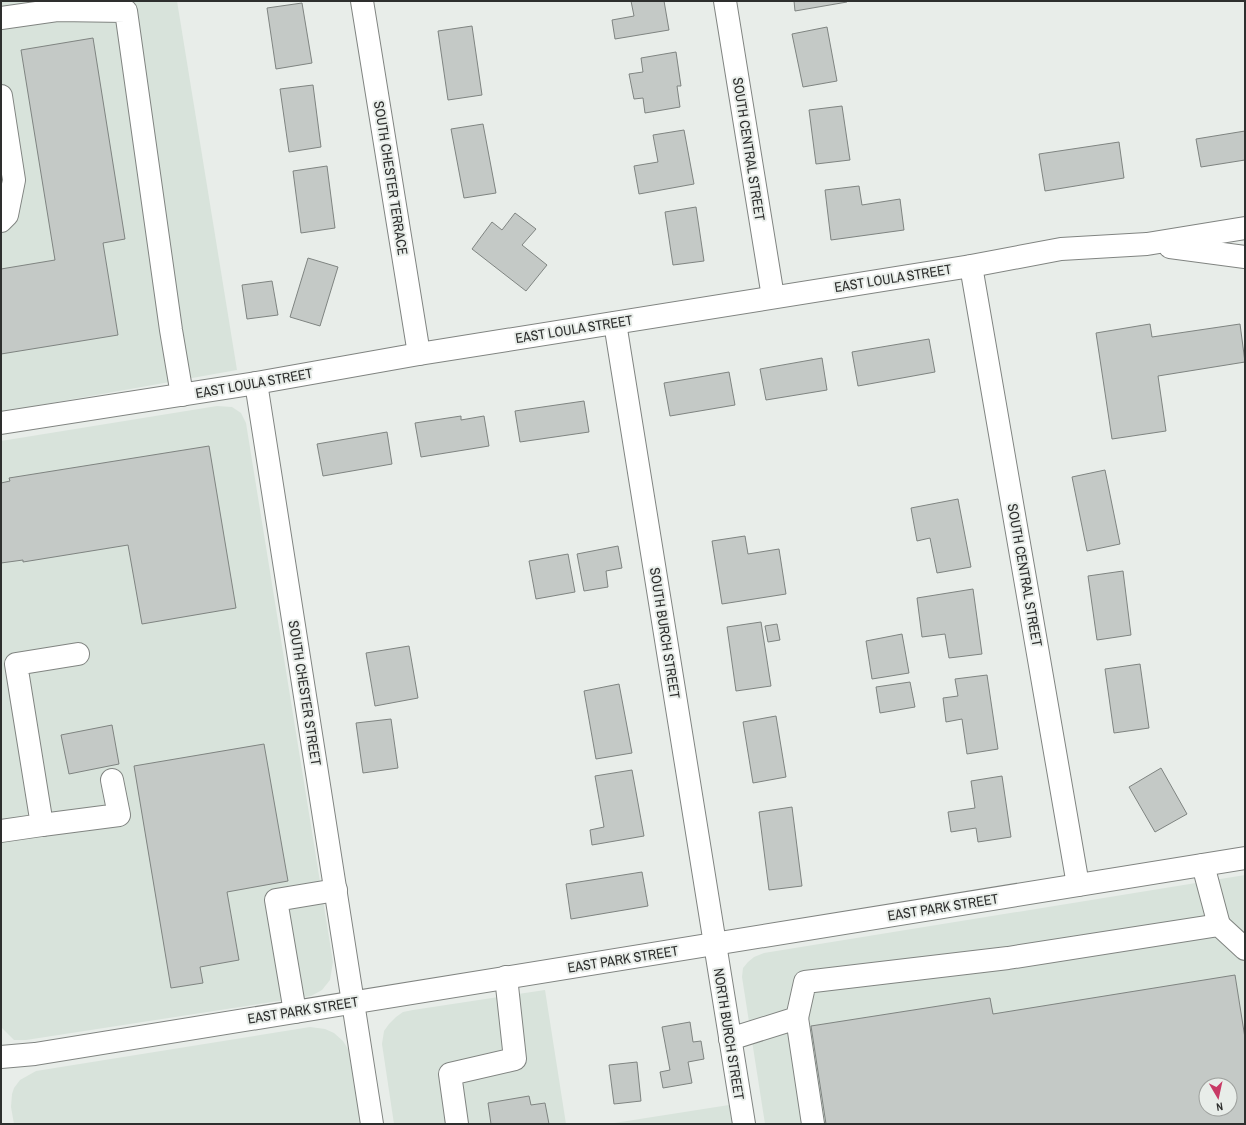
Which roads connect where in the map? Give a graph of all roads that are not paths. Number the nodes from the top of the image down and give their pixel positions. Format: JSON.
{"nodes":[{"id":1,"x":362,"y":1,"type":"edge"},
{"id":2,"x":725,"y":1,"type":"edge"},
{"id":3,"x":57,"y":5,"type":"edge"},
{"id":4,"x":1,"y":18,"type":"edge"},
{"id":5,"x":1,"y":96,"type":"edge"},
{"id":6,"x":1,"y":220,"type":"edge"},
{"id":7,"x":1245,"y":228,"type":"edge"},
{"id":8,"x":1147,"y":244,"type":"junction"},
{"id":9,"x":1245,"y":257,"type":"edge"},
{"id":10,"x":971,"y":266,"type":"junction"},
{"id":11,"x":773,"y":297,"type":"junction"},
{"id":12,"x":615,"y":323,"type":"junction"},
{"id":13,"x":419,"y":354,"type":"junction"},
{"id":14,"x":256,"y":383,"type":"junction"},
{"id":15,"x":182,"y":395,"type":"junction"},
{"id":16,"x":1,"y":424,"type":"edge"},
{"id":17,"x":78,"y":654,"type":"dead end"},
{"id":18,"x":9,"y":665,"type":"edge"},
{"id":19,"x":112,"y":780,"type":"dead end"},
{"id":20,"x":42,"y":825,"type":"junction"},
{"id":21,"x":1,"y":831,"type":"edge"},
{"id":22,"x":1245,"y":858,"type":"edge"},
{"id":23,"x":1204,"y":865,"type":"junction"},
{"id":24,"x":1078,"y":885,"type":"junction"},
{"id":25,"x":336,"y":890,"type":"junction"},
{"id":26,"x":1219,"y":925,"type":"junction"},
{"id":27,"x":715,"y":944,"type":"junction"},
{"id":28,"x":1245,"y":950,"type":"edge"},
{"id":29,"x":506,"y":977,"type":"junction"},
{"id":30,"x":353,"y":1002,"type":"junction"},
{"id":31,"x":294,"y":1012,"type":"junction"},
{"id":32,"x":798,"y":1018,"type":"junction"},
{"id":33,"x":730,"y":1039,"type":"junction"},
{"id":34,"x":1,"y":1057,"type":"edge"},
{"id":35,"x":372,"y":1124,"type":"edge"},
{"id":36,"x":456,"y":1124,"type":"edge"},
{"id":37,"x":744,"y":1124,"type":"edge"},
{"id":38,"x":813,"y":1124,"type":"edge"}],
"edges":[{"from":1,"to":13,"type":"street","name":"SOUTH CHESTER TERRACE"},
{"from":2,"to":11,"type":"street","name":"SOUTH CENTRAL STREET"},
{"from":3,"to":4,"type":"street"},
{"from":3,"to":15,"type":"street"},
{"from":5,"to":6,"type":"street"},
{"from":7,"to":8,"type":"street","name":"EAST LOULA STREET"},
{"from":8,"to":9,"type":"street","name":"EAST LOULA STREET"},
{"from":8,"to":10,"type":"street","name":"EAST LOULA STREET"},
{"from":10,"to":11,"type":"street","name":"EAST LOULA STREET"},
{"from":10,"to":24,"type":"street","name":"SOUTH CENTRAL STREET"},
{"from":11,"to":12,"type":"street","name":"EAST LOULA STREET"},
{"from":12,"to":13,"type":"street","name":"EAST LOULA STREET"},
{"from":12,"to":27,"type":"street","name":"SOUTH BURCH STREET"},
{"from":13,"to":14,"type":"street","name":"EAST LOULA STREET"},
{"from":14,"to":15,"type":"street","name":"EAST LOULA STREET"},
{"from":14,"to":25,"type":"street","name":"SOUTH CHESTER STREET"},
{"from":15,"to":16,"type":"street","name":"EAST LOULA STREET"},
{"from":17,"to":18,"type":"street"},
{"from":18,"to":20,"type":"street"},
{"from":19,"to":20,"type":"street"},
{"from":20,"to":21,"type":"street"},
{"from":22,"to":23,"type":"street","name":"EAST PARK STREET"},
{"from":23,"to":24,"type":"street","name":"EAST PARK STREET"},
{"from":23,"to":26,"type":"street"},
{"from":24,"to":27,"type":"street","name":"EAST PARK STREET"},
{"from":25,"to":30,"type":"street","name":"SOUTH CHESTER STREET"},
{"from":25,"to":31,"type":"street"},
{"from":26,"to":28,"type":"street"},
{"from":26,"to":32,"type":"street"},
{"from":27,"to":29,"type":"street","name":"EAST PARK STREET"},
{"from":27,"to":33,"type":"street","name":"NORTH BURCH STREET"},
{"from":29,"to":30,"type":"street","name":"EAST PARK STREET"},
{"from":29,"to":36,"type":"street"},
{"from":30,"to":31,"type":"street","name":"EAST PARK STREET"},
{"from":30,"to":35,"type":"street","name":"SOUTH CHESTER STREET"},
{"from":31,"to":34,"type":"street","name":"EAST PARK STREET"},
{"from":32,"to":33,"type":"street"},
{"from":32,"to":38,"type":"street"},
{"from":33,"to":37,"type":"street","name":"NORTH BURCH STREET"}]}
